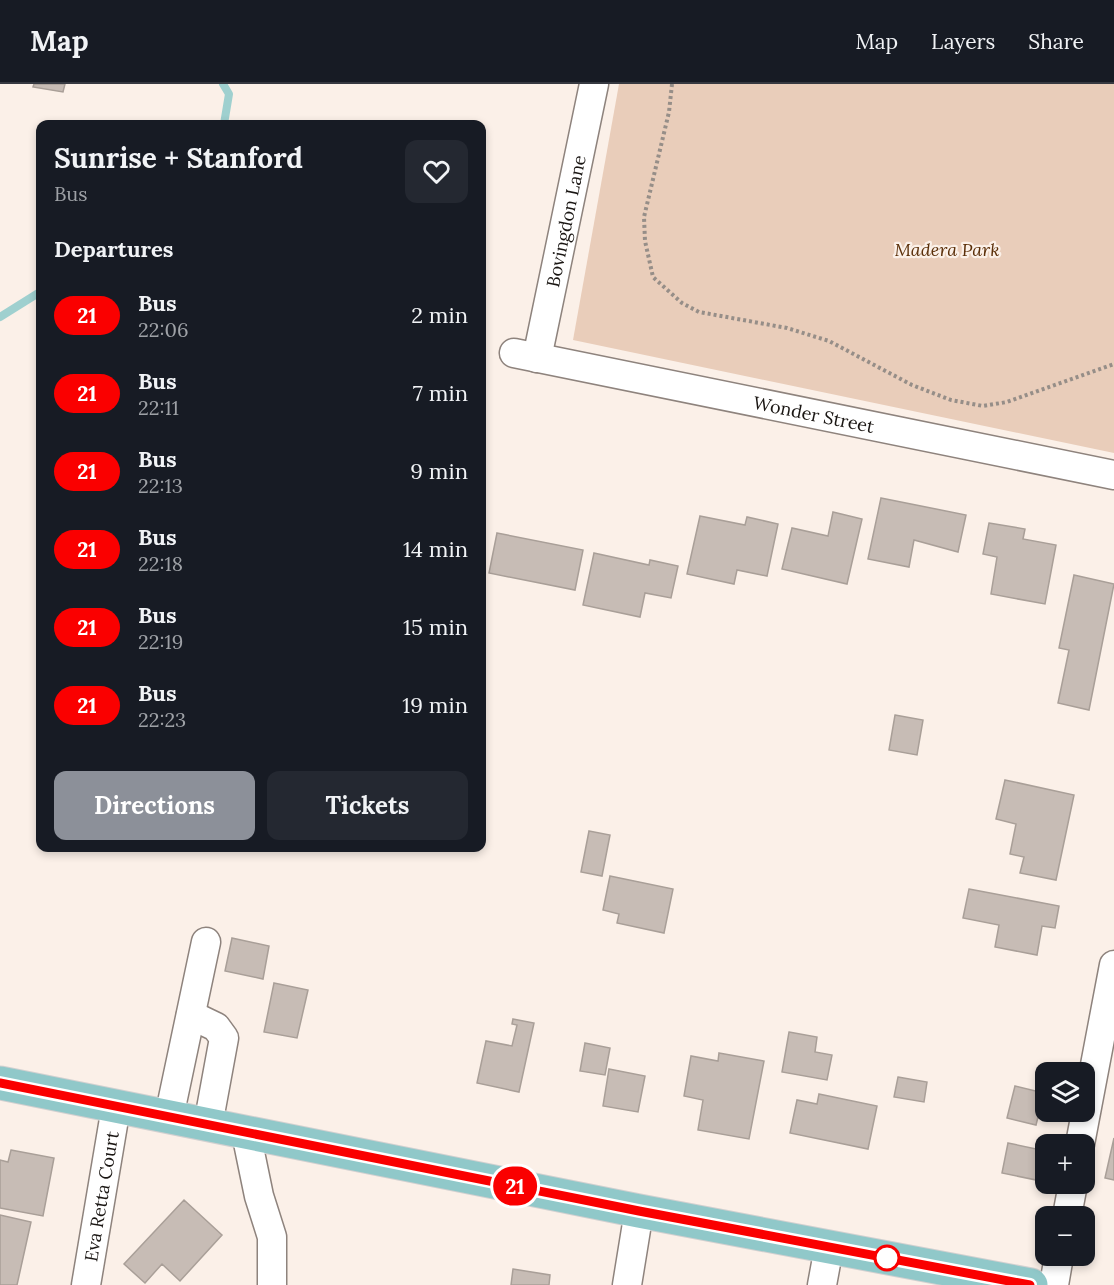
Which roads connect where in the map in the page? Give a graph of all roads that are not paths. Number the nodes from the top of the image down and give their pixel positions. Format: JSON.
{"nodes":[{"id":1,"x":594,"y":84,"type":"edge"},
{"id":2,"x":526,"y":356,"type":"joint"},
{"id":3,"x":1114,"y":475,"type":"edge"},
{"id":4,"x":206,"y":942,"type":"dead end"},
{"id":5,"x":1114,"y":965,"type":"edge"},
{"id":6,"x":191,"y":1015,"type":"junction"},
{"id":7,"x":0,"y":1083,"type":"edge"},
{"id":8,"x":116,"y":1107,"type":"junction"},
{"id":9,"x":169,"y":1117,"type":"junction"},
{"id":10,"x":207,"y":1125,"type":"junction"},
{"id":11,"x":246,"y":1133,"type":"junction"},
{"id":12,"x":1082,"y":1134,"type":"edge"},
{"id":13,"x":639,"y":1211,"type":"junction"},
{"id":14,"x":829,"y":1247,"type":"junction"},
{"id":15,"x":1057,"y":1266,"type":"edge"},
{"id":16,"x":86,"y":1285,"type":"edge"},
{"id":17,"x":272,"y":1285,"type":"edge"},
{"id":18,"x":627,"y":1285,"type":"edge"},
{"id":19,"x":822,"y":1285,"type":"edge"},
{"id":20,"x":1031,"y":1285,"type":"edge"},
{"id":21,"x":1054,"y":1285,"type":"edge"}],
"edges":[{"from":1,"to":2,"type":"street","name":"Bovingdon Lane"},
{"from":2,"to":3,"type":"street","name":"Wonder Street"},
{"from":4,"to":6,"type":"street"},
{"from":5,"to":12,"type":"street"},
{"from":6,"to":9,"type":"street"},
{"from":6,"to":10,"type":"street"},
{"from":7,"to":8,"type":"main road"},
{"from":8,"to":9,"type":"main road"},
{"from":8,"to":16,"type":"street","name":"Eva Retta Court"},
{"from":9,"to":10,"type":"main road"},
{"from":10,"to":11,"type":"main road"},
{"from":11,"to":13,"type":"main road"},
{"from":11,"to":17,"type":"street"},
{"from":13,"to":14,"type":"main road"},
{"from":13,"to":18,"type":"street"},
{"from":14,"to":19,"type":"street"},
{"from":14,"to":20,"type":"main road"},
{"from":15,"to":21,"type":"street"}]}
